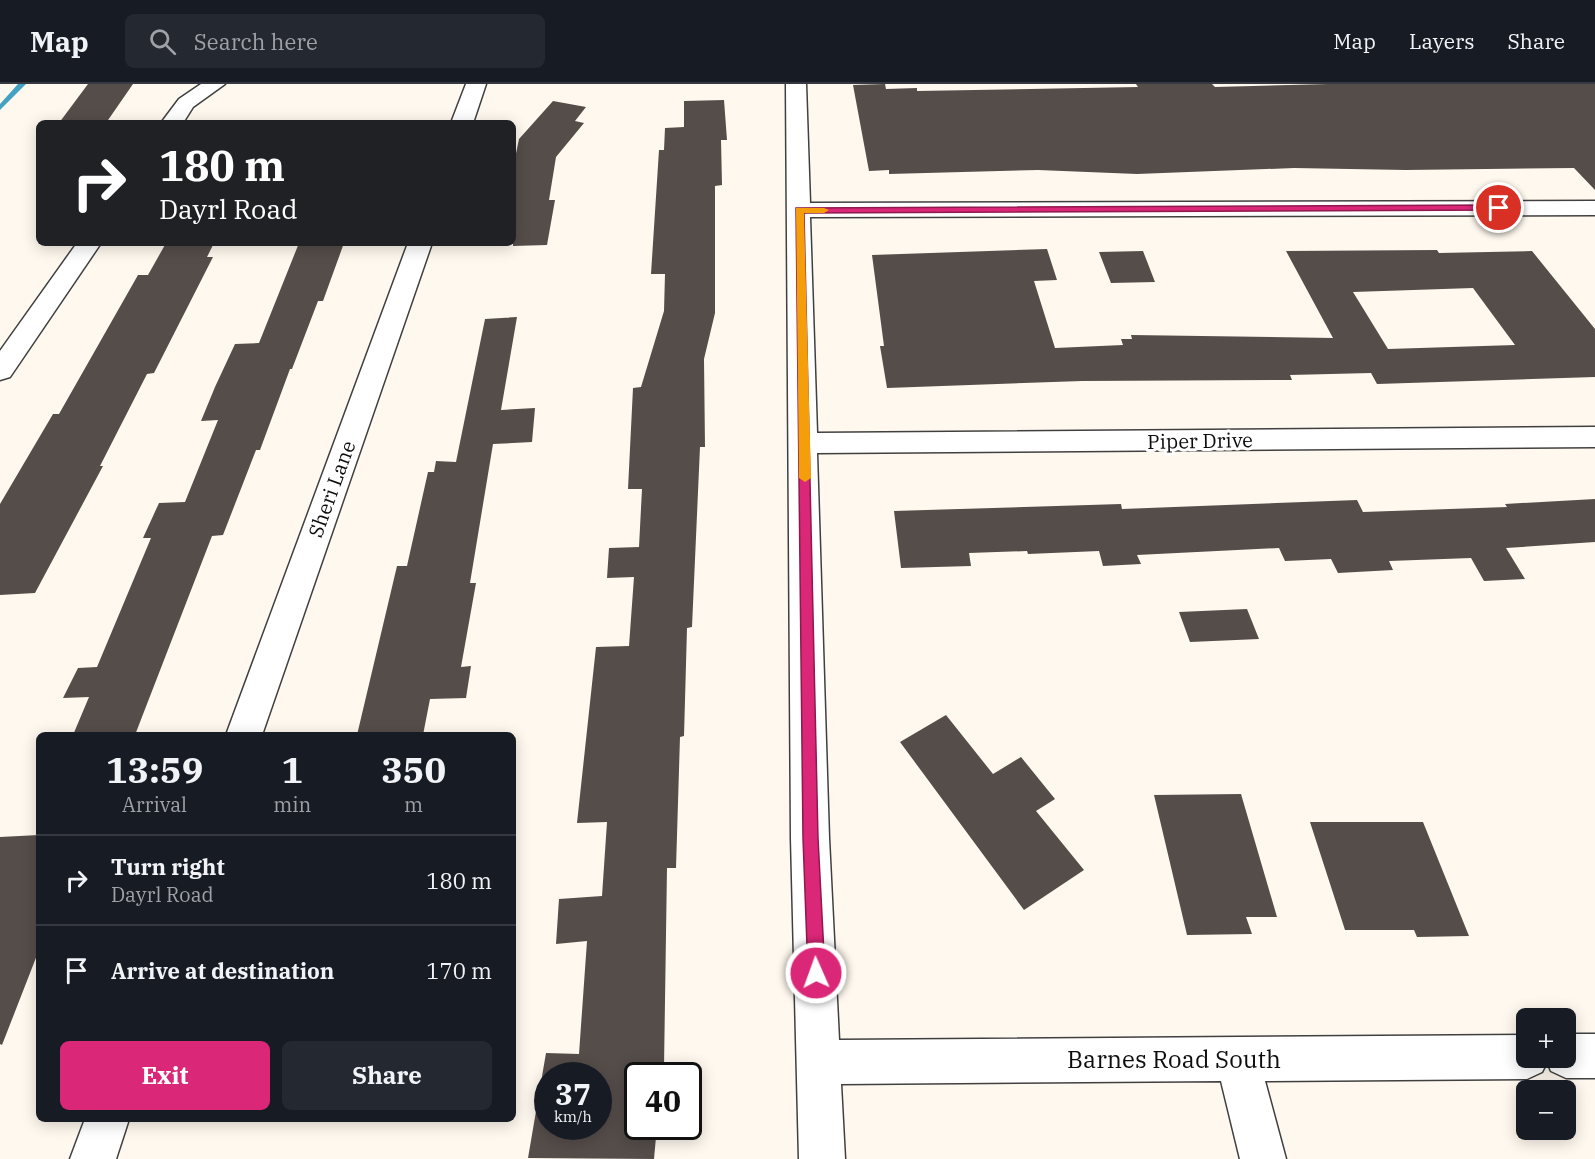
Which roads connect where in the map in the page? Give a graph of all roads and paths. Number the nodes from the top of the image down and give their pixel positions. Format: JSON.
{"nodes":[{"id":1,"x":476,"y":84,"type":"edge"},
{"id":2,"x":796,"y":84,"type":"edge"},
{"id":3,"x":214,"y":85,"type":"edge"},
{"id":4,"x":174,"y":120,"type":"edge"},
{"id":5,"x":463,"y":120,"type":"edge"},
{"id":6,"x":1595,"y":208,"type":"edge"},
{"id":7,"x":799,"y":210,"type":"junction"},
{"id":8,"x":87,"y":246,"type":"edge"},
{"id":9,"x":419,"y":246,"type":"edge"},
{"id":10,"x":0,"y":371,"type":"edge"},
{"id":11,"x":1595,"y":437,"type":"edge"},
{"id":12,"x":804,"y":443,"type":"junction"},
{"id":13,"x":245,"y":732,"type":"edge"},
{"id":14,"x":1576,"y":1056,"type":"edge"},
{"id":15,"x":1595,"y":1056,"type":"edge"},
{"id":16,"x":1516,"y":1057,"type":"edge"},
{"id":17,"x":1238,"y":1060,"type":"junction"},
{"id":18,"x":820,"y":1062,"type":"junction"},
{"id":19,"x":106,"y":1122,"type":"edge"},
{"id":20,"x":93,"y":1159,"type":"edge"},
{"id":21,"x":822,"y":1159,"type":"edge"},
{"id":22,"x":1263,"y":1159,"type":"edge"}],
"edges":[{"from":1,"to":5,"type":"street"},
{"from":2,"to":7,"type":"street"},
{"from":3,"to":4,"type":"street"},
{"from":6,"to":7,"type":"street"},
{"from":7,"to":12,"type":"street"},
{"from":8,"to":10,"type":"street"},
{"from":9,"to":13,"type":"street","name":"Sheri Lane"},
{"from":11,"to":12,"type":"street","name":"Piper Drive"},
{"from":12,"to":18,"type":"street"},
{"from":14,"to":15,"type":"street"},
{"from":16,"to":17,"type":"street","name":"Barnes Road South"},
{"from":17,"to":18,"type":"street","name":"Barnes Road South"},
{"from":17,"to":22,"type":"street"},
{"from":18,"to":21,"type":"street"},
{"from":19,"to":20,"type":"street"}]}
